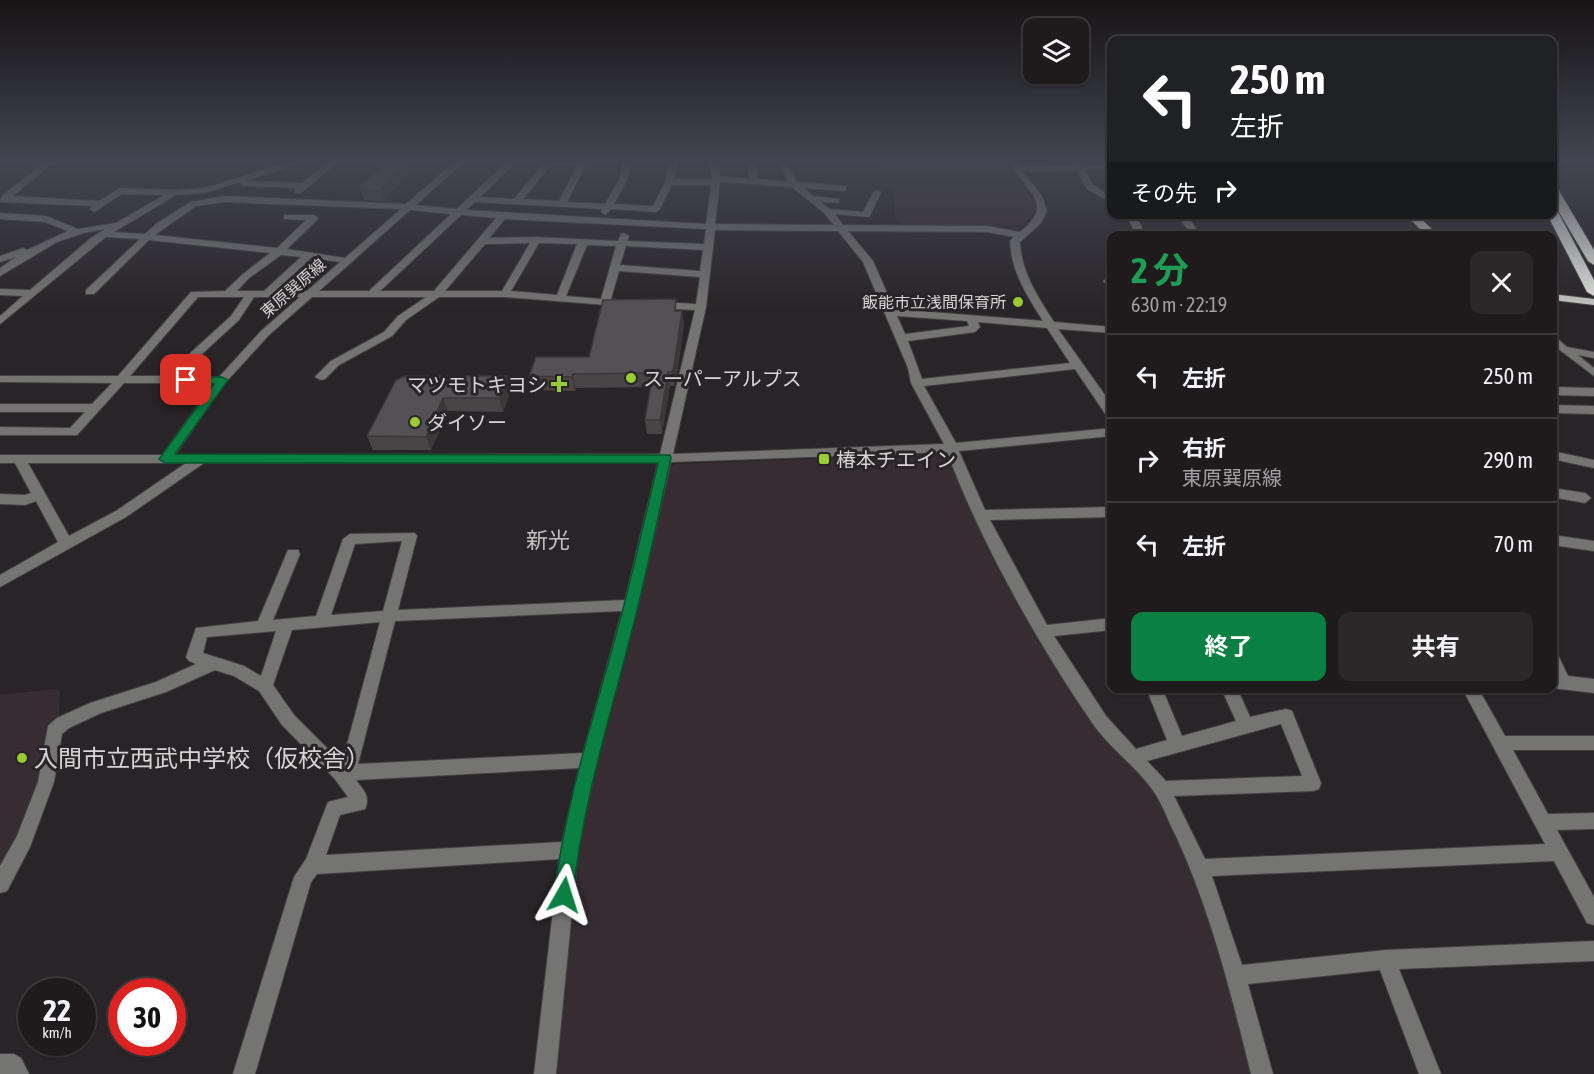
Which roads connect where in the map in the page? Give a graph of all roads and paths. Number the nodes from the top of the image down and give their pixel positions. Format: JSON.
{"nodes":[{"id":1,"x":145,"y":210,"type":"edge"},
{"id":2,"x":184,"y":210,"type":"edge"},
{"id":3,"x":404,"y":210,"type":"edge"},
{"id":4,"x":449,"y":210,"type":"edge"},
{"id":5,"x":606,"y":210,"type":"edge"},
{"id":6,"x":712,"y":210,"type":"edge"},
{"id":7,"x":868,"y":210,"type":"edge"},
{"id":8,"x":1042,"y":210,"type":"edge"},
{"id":9,"x":1564,"y":210,"type":"edge"},
{"id":10,"x":460,"y":211,"type":"junction"},
{"id":11,"x":827,"y":211,"type":"joint"},
{"id":12,"x":0,"y":216,"type":"edge"},
{"id":13,"x":503,"y":216,"type":"junction"},
{"id":14,"x":287,"y":217,"type":"dead end"},
{"id":15,"x":1415,"y":219,"type":"edge"},
{"id":16,"x":1556,"y":219,"type":"edge"},
{"id":17,"x":600,"y":221,"type":"junction"},
{"id":18,"x":629,"y":223,"type":"junction"},
{"id":19,"x":118,"y":226,"type":"junction"},
{"id":20,"x":710,"y":227,"type":"junction"},
{"id":21,"x":840,"y":227,"type":"junction"},
{"id":22,"x":76,"y":231,"type":"junction"},
{"id":23,"x":1429,"y":231,"type":"edge"},
{"id":24,"x":105,"y":234,"type":"junction"},
{"id":25,"x":1020,"y":236,"type":"junction"},
{"id":26,"x":146,"y":237,"type":"junction"},
{"id":27,"x":536,"y":240,"type":"junction"},
{"id":28,"x":482,"y":241,"type":"junction"},
{"id":29,"x":583,"y":242,"type":"junction"},
{"id":30,"x":622,"y":243,"type":"junction"},
{"id":31,"x":36,"y":247,"type":"junction"},
{"id":32,"x":708,"y":247,"type":"junction"},
{"id":33,"x":281,"y":250,"type":"junction"},
{"id":34,"x":310,"y":254,"type":"junction"},
{"id":35,"x":0,"y":258,"type":"edge"},
{"id":36,"x":347,"y":261,"type":"junction"},
{"id":37,"x":1594,"y":261,"type":"edge"},
{"id":38,"x":616,"y":268,"type":"junction"},
{"id":39,"x":0,"y":273,"type":"edge"},
{"id":40,"x":705,"y":274,"type":"junction"},
{"id":41,"x":0,"y":292,"type":"edge"},
{"id":42,"x":90,"y":292,"type":"dead end"},
{"id":43,"x":310,"y":292,"type":"junction"},
{"id":44,"x":374,"y":292,"type":"junction"},
{"id":45,"x":1594,"y":292,"type":"edge"},
{"id":46,"x":31,"y":293,"type":"junction"},
{"id":47,"x":438,"y":293,"type":"junction"},
{"id":48,"x":267,"y":294,"type":"junction"},
{"id":49,"x":505,"y":294,"type":"junction"},
{"id":50,"x":227,"y":295,"type":"junction"},
{"id":51,"x":250,"y":295,"type":"junction"},
{"id":52,"x":1557,"y":298,"type":"edge"},
{"id":53,"x":560,"y":299,"type":"junction"},
{"id":54,"x":606,"y":302,"type":"junction"},
{"id":55,"x":1594,"y":302,"type":"edge"},
{"id":56,"x":629,"y":304,"type":"edge"},
{"id":57,"x":653,"y":305,"type":"edge"},
{"id":58,"x":701,"y":308,"type":"junction"},
{"id":59,"x":890,"y":312,"type":"junction"},
{"id":60,"x":970,"y":318,"type":"junction"},
{"id":61,"x":0,"y":321,"type":"edge"},
{"id":62,"x":1050,"y":324,"type":"junction"},
{"id":63,"x":1107,"y":333,"type":"edge"},
{"id":64,"x":902,"y":338,"type":"junction"},
{"id":65,"x":1558,"y":349,"type":"edge"},
{"id":66,"x":1594,"y":355,"type":"edge"},
{"id":67,"x":1079,"y":365,"type":"junction"},
{"id":68,"x":1594,"y":373,"type":"edge"},
{"id":69,"x":321,"y":377,"type":"dead end"},
{"id":70,"x":0,"y":379,"type":"edge"},
{"id":71,"x":121,"y":380,"type":"junction"},
{"id":72,"x":168,"y":380,"type":"junction"},
{"id":73,"x":222,"y":380,"type":"junction"},
{"id":74,"x":917,"y":383,"type":"junction"},
{"id":75,"x":1557,"y":392,"type":"edge"},
{"id":76,"x":1594,"y":392,"type":"edge"},
{"id":77,"x":1107,"y":407,"type":"edge"},
{"id":78,"x":0,"y":408,"type":"edge"},
{"id":79,"x":95,"y":408,"type":"junction"},
{"id":80,"x":1557,"y":409,"type":"edge"},
{"id":81,"x":1594,"y":410,"type":"edge"},
{"id":82,"x":1,"y":432,"type":"edge"},
{"id":83,"x":1107,"y":432,"type":"edge"},
{"id":84,"x":950,"y":448,"type":"junction"},
{"id":85,"x":1557,"y":456,"type":"edge"},
{"id":86,"x":202,"y":458,"type":"junction"},
{"id":87,"x":665,"y":458,"type":"junction"},
{"id":88,"x":0,"y":459,"type":"edge"},
{"id":89,"x":19,"y":459,"type":"junction"},
{"id":90,"x":165,"y":459,"type":"junction"},
{"id":91,"x":1594,"y":464,"type":"edge"},
{"id":92,"x":1557,"y":493,"type":"edge"},
{"id":93,"x":40,"y":495,"type":"junction"},
{"id":94,"x":1585,"y":498,"type":"dead end"},
{"id":95,"x":0,"y":499,"type":"edge"},
{"id":96,"x":1107,"y":512,"type":"edge"},
{"id":97,"x":981,"y":515,"type":"junction"},
{"id":98,"x":1557,"y":541,"type":"edge"},
{"id":99,"x":66,"y":544,"type":"junction"},
{"id":100,"x":1594,"y":546,"type":"edge"},
{"id":101,"x":293,"y":554,"type":"dead end"},
{"id":102,"x":0,"y":582,"type":"edge"},
{"id":103,"x":631,"y":605,"type":"junction"},
{"id":104,"x":388,"y":616,"type":"junction"},
{"id":105,"x":322,"y":620,"type":"junction"},
{"id":106,"x":286,"y":625,"type":"junction"},
{"id":107,"x":1107,"y":625,"type":"edge"},
{"id":108,"x":263,"y":626,"type":"junction"},
{"id":109,"x":1043,"y":631,"type":"junction"},
{"id":110,"x":212,"y":664,"type":"junction"},
{"id":111,"x":1558,"y":681,"type":"edge"},
{"id":112,"x":265,"y":686,"type":"junction"},
{"id":113,"x":1594,"y":686,"type":"edge"},
{"id":114,"x":1156,"y":693,"type":"edge"},
{"id":115,"x":1231,"y":693,"type":"edge"},
{"id":116,"x":1473,"y":693,"type":"edge"},
{"id":117,"x":1245,"y":724,"type":"junction"},
{"id":118,"x":1500,"y":743,"type":"junction"},
{"id":119,"x":1594,"y":743,"type":"edge"},
{"id":120,"x":1178,"y":746,"type":"junction"},
{"id":121,"x":1134,"y":757,"type":"junction"},
{"id":122,"x":589,"y":760,"type":"junction"},
{"id":123,"x":344,"y":772,"type":"junction"},
{"id":124,"x":1162,"y":789,"type":"junction"},
{"id":125,"x":1594,"y":821,"type":"edge"},
{"id":126,"x":1542,"y":822,"type":"junction"},
{"id":127,"x":569,"y":850,"type":"junction"},
{"id":128,"x":1558,"y":852,"type":"junction"},
{"id":129,"x":313,"y":865,"type":"junction"},
{"id":130,"x":1200,"y":868,"type":"junction"},
{"id":131,"x":0,"y":884,"type":"edge"},
{"id":132,"x":1594,"y":916,"type":"edge"},
{"id":133,"x":1594,"y":951,"type":"edge"},
{"id":134,"x":1386,"y":960,"type":"junction"},
{"id":135,"x":1236,"y":975,"type":"junction"},
{"id":136,"x":0,"y":1065,"type":"edge"},
{"id":137,"x":18,"y":1074,"type":"edge"},
{"id":138,"x":244,"y":1074,"type":"edge"},
{"id":139,"x":545,"y":1074,"type":"edge"},
{"id":140,"x":1262,"y":1074,"type":"edge"},
{"id":141,"x":1430,"y":1074,"type":"edge"}],
"edges":[{"from":1,"to":19,"type":"street"},
{"from":2,"to":26,"type":"street"},
{"from":3,"to":36,"type":"street","name":"東原巽原線"},
{"from":4,"to":10,"type":"street"},
{"from":5,"to":17,"type":"street"},
{"from":6,"to":20,"type":"street"},
{"from":7,"to":11,"type":"street"},
{"from":8,"to":25,"type":"street"},
{"from":9,"to":37,"type":"highway"},
{"from":10,"to":13,"type":"street"},
{"from":10,"to":44,"type":"street"},
{"from":11,"to":21,"type":"street"},
{"from":12,"to":22,"type":"street"},
{"from":13,"to":17,"type":"street"},
{"from":13,"to":28,"type":"street"},
{"from":14,"to":33,"type":"street"},
{"from":15,"to":23,"type":"main road"},
{"from":16,"to":45,"type":"highway"},
{"from":17,"to":18,"type":"street"},
{"from":18,"to":20,"type":"street"},
{"from":18,"to":30,"type":"street"},
{"from":19,"to":22,"type":"street"},
{"from":19,"to":24,"type":"street"},
{"from":20,"to":21,"type":"street"},
{"from":20,"to":32,"type":"street"},
{"from":21,"to":25,"type":"street"},
{"from":21,"to":59,"type":"street"},
{"from":22,"to":31,"type":"street"},
{"from":24,"to":26,"type":"street"},
{"from":24,"to":46,"type":"street"},
{"from":25,"to":62,"type":"street"},
{"from":26,"to":33,"type":"street"},
{"from":26,"to":42,"type":"street"},
{"from":27,"to":28,"type":"street"},
{"from":27,"to":29,"type":"street"},
{"from":27,"to":49,"type":"street"},
{"from":28,"to":47,"type":"street"},
{"from":29,"to":30,"type":"street"},
{"from":29,"to":53,"type":"street"},
{"from":30,"to":32,"type":"street"},
{"from":30,"to":38,"type":"street"},
{"from":31,"to":35,"type":"street"},
{"from":31,"to":39,"type":"street"},
{"from":32,"to":40,"type":"street"},
{"from":33,"to":34,"type":"street"},
{"from":33,"to":50,"type":"street"},
{"from":34,"to":36,"type":"street"},
{"from":34,"to":48,"type":"street"},
{"from":36,"to":43,"type":"street","name":"東原巽原線"},
{"from":38,"to":40,"type":"street"},
{"from":38,"to":54,"type":"street"},
{"from":40,"to":58,"type":"street"},
{"from":41,"to":46,"type":"street"},
{"from":43,"to":44,"type":"street"},
{"from":43,"to":48,"type":"street"},
{"from":43,"to":73,"type":"street","name":"東原巽原線"},
{"from":44,"to":47,"type":"street"},
{"from":46,"to":61,"type":"street"},
{"from":47,"to":49,"type":"street"},
{"from":47,"to":69,"type":"street"},
{"from":48,"to":51,"type":"street"},
{"from":49,"to":53,"type":"street"},
{"from":50,"to":51,"type":"street"},
{"from":50,"to":71,"type":"street"},
{"from":51,"to":72,"type":"street"},
{"from":52,"to":55,"type":"main road"},
{"from":53,"to":54,"type":"street"},
{"from":54,"to":56,"type":"street"},
{"from":57,"to":58,"type":"street"},
{"from":58,"to":87,"type":"street"},
{"from":59,"to":60,"type":"street"},
{"from":59,"to":64,"type":"street"},
{"from":60,"to":62,"type":"street"},
{"from":60,"to":64,"type":"street"},
{"from":62,"to":63,"type":"street"},
{"from":62,"to":67,"type":"street"},
{"from":64,"to":74,"type":"street"},
{"from":65,"to":66,"type":"street"},
{"from":65,"to":68,"type":"street"},
{"from":67,"to":74,"type":"street"},
{"from":67,"to":77,"type":"street"},
{"from":70,"to":71,"type":"street"},
{"from":71,"to":72,"type":"street"},
{"from":71,"to":79,"type":"street"},
{"from":72,"to":73,"type":"street"},
{"from":73,"to":90,"type":"street","name":"東原巽原線"},
{"from":74,"to":84,"type":"street"},
{"from":75,"to":76,"type":"street"},
{"from":78,"to":79,"type":"street"},
{"from":79,"to":82,"type":"street"},
{"from":80,"to":81,"type":"street"},
{"from":83,"to":84,"type":"street"},
{"from":84,"to":87,"type":"street"},
{"from":84,"to":97,"type":"street"},
{"from":85,"to":91,"type":"street"},
{"from":86,"to":87,"type":"street"},
{"from":86,"to":90,"type":"street"},
{"from":86,"to":99,"type":"street"},
{"from":87,"to":103,"type":"street"},
{"from":88,"to":89,"type":"street"},
{"from":89,"to":90,"type":"street"},
{"from":89,"to":93,"type":"street"},
{"from":92,"to":94,"type":"street"},
{"from":93,"to":95,"type":"street"},
{"from":93,"to":99,"type":"street"},
{"from":96,"to":97,"type":"street"},
{"from":97,"to":109,"type":"street"},
{"from":98,"to":100,"type":"street"},
{"from":99,"to":102,"type":"street"},
{"from":101,"to":108,"type":"street"},
{"from":103,"to":104,"type":"street"},
{"from":103,"to":122,"type":"street"},
{"from":104,"to":105,"type":"street"},
{"from":104,"to":105,"type":"street"},
{"from":104,"to":123,"type":"street"},
{"from":105,"to":106,"type":"street"},
{"from":106,"to":108,"type":"street"},
{"from":106,"to":112,"type":"street"},
{"from":107,"to":109,"type":"street"},
{"from":108,"to":110,"type":"street"},
{"from":109,"to":121,"type":"street"},
{"from":110,"to":112,"type":"street"},
{"from":110,"to":131,"type":"street"},
{"from":111,"to":113,"type":"street"},
{"from":112,"to":123,"type":"street"},
{"from":114,"to":120,"type":"street"},
{"from":115,"to":117,"type":"street"},
{"from":116,"to":118,"type":"street"},
{"from":117,"to":120,"type":"street"},
{"from":117,"to":124,"type":"street"},
{"from":118,"to":119,"type":"street"},
{"from":118,"to":126,"type":"street"},
{"from":120,"to":121,"type":"street"},
{"from":121,"to":124,"type":"street"},
{"from":122,"to":123,"type":"street"},
{"from":122,"to":127,"type":"street"},
{"from":123,"to":129,"type":"street"},
{"from":124,"to":130,"type":"street"},
{"from":125,"to":126,"type":"street"},
{"from":126,"to":128,"type":"street"},
{"from":127,"to":129,"type":"street"},
{"from":127,"to":139,"type":"street"},
{"from":128,"to":130,"type":"street"},
{"from":128,"to":132,"type":"street"},
{"from":129,"to":138,"type":"street"},
{"from":130,"to":135,"type":"street"},
{"from":133,"to":134,"type":"street"},
{"from":134,"to":135,"type":"street"},
{"from":134,"to":141,"type":"street"},
{"from":135,"to":140,"type":"street"},
{"from":136,"to":137,"type":"street"}]}
